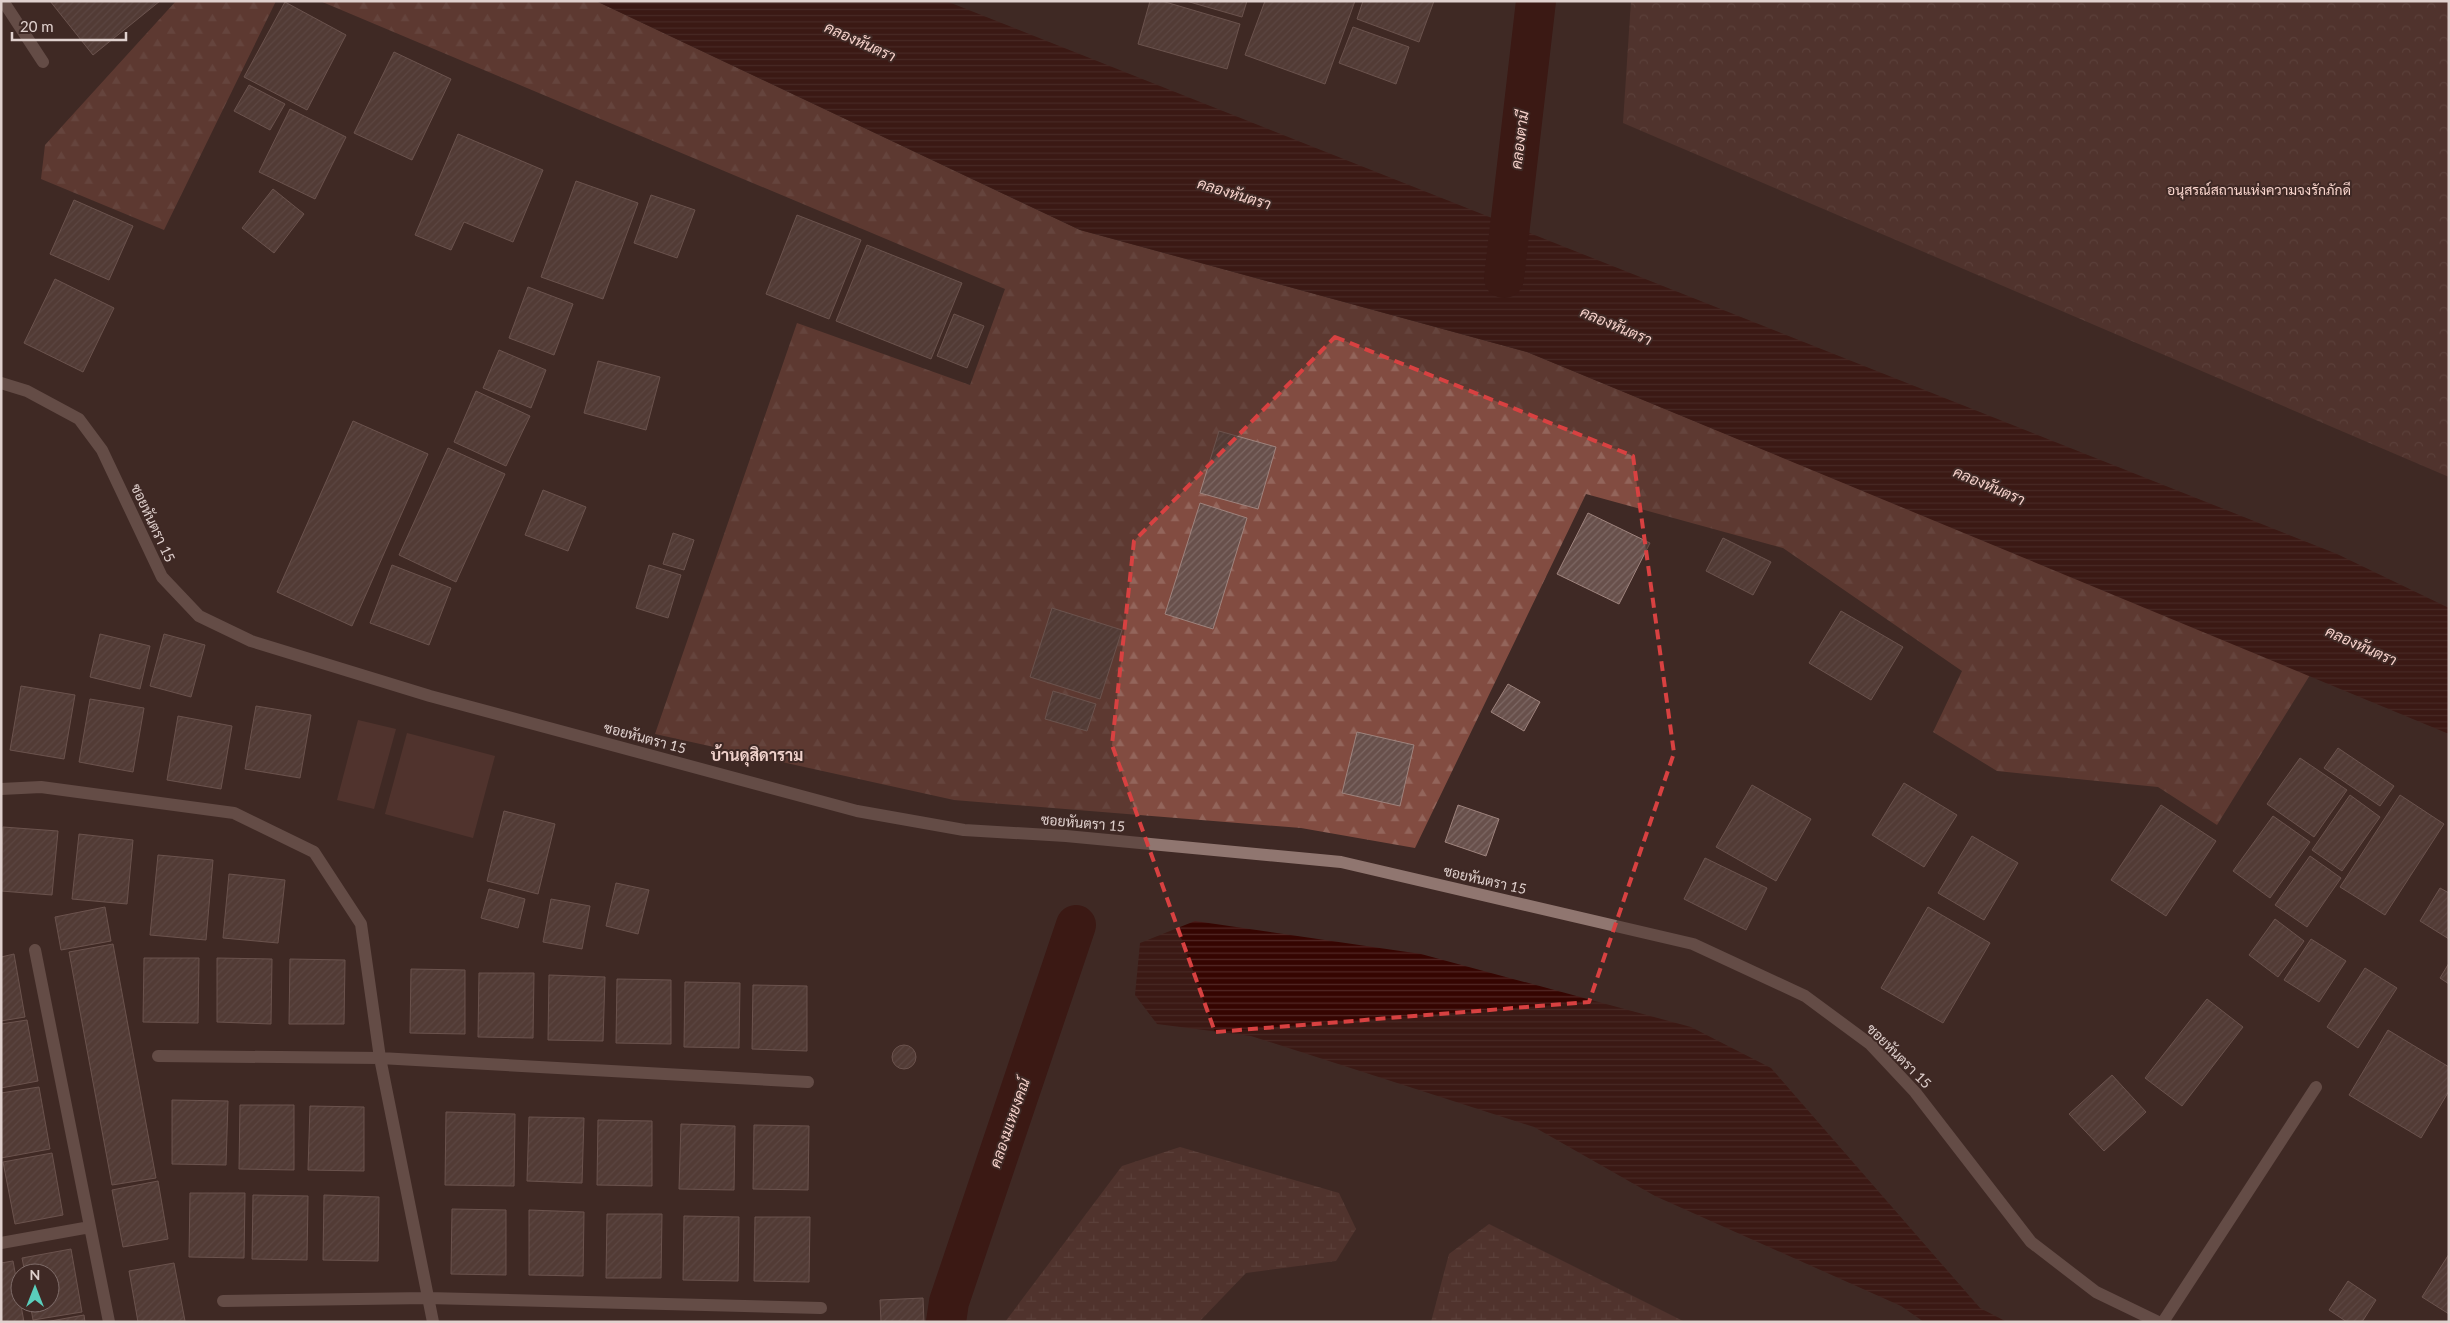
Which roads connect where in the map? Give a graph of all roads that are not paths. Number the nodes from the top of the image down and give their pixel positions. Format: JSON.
{"nodes":[{"id":1,"x":3,"y":1,"type":"edge"},
{"id":2,"x":43,"y":62,"type":"dead end"},
{"id":3,"x":1,"y":383,"type":"edge"},
{"id":4,"x":1,"y":789,"type":"edge"},
{"id":5,"x":34,"y":950,"type":"dead end"},
{"id":6,"x":158,"y":1056,"type":"dead end"},
{"id":7,"x":380,"y":1058,"type":"junction"},
{"id":8,"x":808,"y":1082,"type":"dead end"},
{"id":9,"x":2316,"y":1087,"type":"dead end"},
{"id":10,"x":90,"y":1227,"type":"junction"},
{"id":11,"x":1,"y":1243,"type":"edge"},
{"id":12,"x":427,"y":1298,"type":"junction"},
{"id":13,"x":223,"y":1301,"type":"dead end"},
{"id":14,"x":822,"y":1308,"type":"dead end"},
{"id":15,"x":109,"y":1322,"type":"edge"},
{"id":16,"x":433,"y":1322,"type":"edge"},
{"id":17,"x":2158,"y":1322,"type":"edge"},
{"id":18,"x":2163,"y":1322,"type":"edge"}],
"edges":[{"from":1,"to":2,"type":"street"},
{"from":3,"to":17,"type":"street","name":"ซอยหันตรา 15"},
{"from":4,"to":7,"type":"street"},
{"from":5,"to":10,"type":"street"},
{"from":6,"to":7,"type":"street"},
{"from":7,"to":8,"type":"street"},
{"from":7,"to":12,"type":"street"},
{"from":9,"to":18,"type":"street"},
{"from":10,"to":11,"type":"street"},
{"from":10,"to":15,"type":"street"},
{"from":12,"to":13,"type":"street"},
{"from":12,"to":14,"type":"street"},
{"from":12,"to":16,"type":"street"}]}
